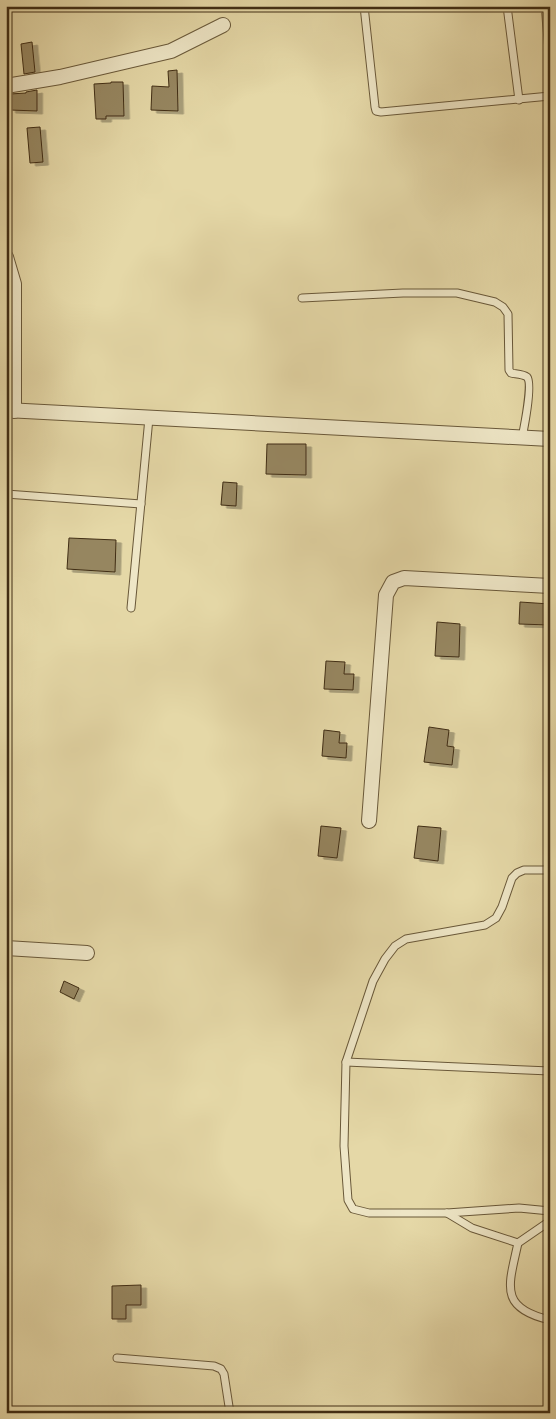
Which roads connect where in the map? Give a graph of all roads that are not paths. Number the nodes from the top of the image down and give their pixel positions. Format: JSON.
{"nodes":[{"id":1,"x":364,"y":6,"type":"edge"},
{"id":2,"x":507,"y":6,"type":"edge"},
{"id":3,"x":224,"y":25,"type":"dead end"},
{"id":4,"x":6,"y":86,"type":"edge"},
{"id":5,"x":550,"y":96,"type":"edge"},
{"id":6,"x":519,"y":100,"type":"junction"},
{"id":7,"x":6,"y":257,"type":"edge"},
{"id":8,"x":302,"y":298,"type":"dead end"},
{"id":9,"x":10,"y":410,"type":"edge"},
{"id":10,"x":149,"y":418,"type":"junction"},
{"id":11,"x":522,"y":438,"type":"junction"},
{"id":12,"x":550,"y":439,"type":"edge"},
{"id":13,"x":6,"y":494,"type":"edge"},
{"id":14,"x":140,"y":504,"type":"junction"},
{"id":15,"x":550,"y":586,"type":"edge"},
{"id":16,"x":130,"y":608,"type":"dead end"},
{"id":17,"x":369,"y":821,"type":"dead end"},
{"id":18,"x":550,"y":870,"type":"edge"},
{"id":19,"x":6,"y":948,"type":"edge"},
{"id":20,"x":87,"y":953,"type":"dead end"},
{"id":21,"x":346,"y":1062,"type":"junction"},
{"id":22,"x":550,"y":1071,"type":"edge"},
{"id":23,"x":550,"y":1211,"type":"edge"},
{"id":24,"x":447,"y":1213,"type":"junction"},
{"id":25,"x":550,"y":1221,"type":"edge"},
{"id":26,"x":518,"y":1243,"type":"junction"},
{"id":27,"x":550,"y":1320,"type":"edge"},
{"id":28,"x":117,"y":1358,"type":"dead end"},
{"id":29,"x":230,"y":1413,"type":"edge"}],
"edges":[{"from":1,"to":6,"type":"lane"},
{"from":2,"to":6,"type":"lane"},
{"from":3,"to":4,"type":"street"},
{"from":5,"to":6,"type":"lane"},
{"from":7,"to":9,"type":"street"},
{"from":8,"to":11,"type":"lane"},
{"from":9,"to":10,"type":"street"},
{"from":10,"to":11,"type":"street"},
{"from":10,"to":14,"type":"lane"},
{"from":11,"to":12,"type":"street"},
{"from":13,"to":14,"type":"lane"},
{"from":14,"to":16,"type":"lane"},
{"from":15,"to":17,"type":"street"},
{"from":18,"to":21,"type":"lane"},
{"from":19,"to":20,"type":"street"},
{"from":21,"to":22,"type":"lane"},
{"from":21,"to":24,"type":"lane"},
{"from":23,"to":24,"type":"lane"},
{"from":24,"to":26,"type":"lane"},
{"from":25,"to":26,"type":"lane"},
{"from":26,"to":27,"type":"lane"},
{"from":28,"to":29,"type":"lane"}]}
